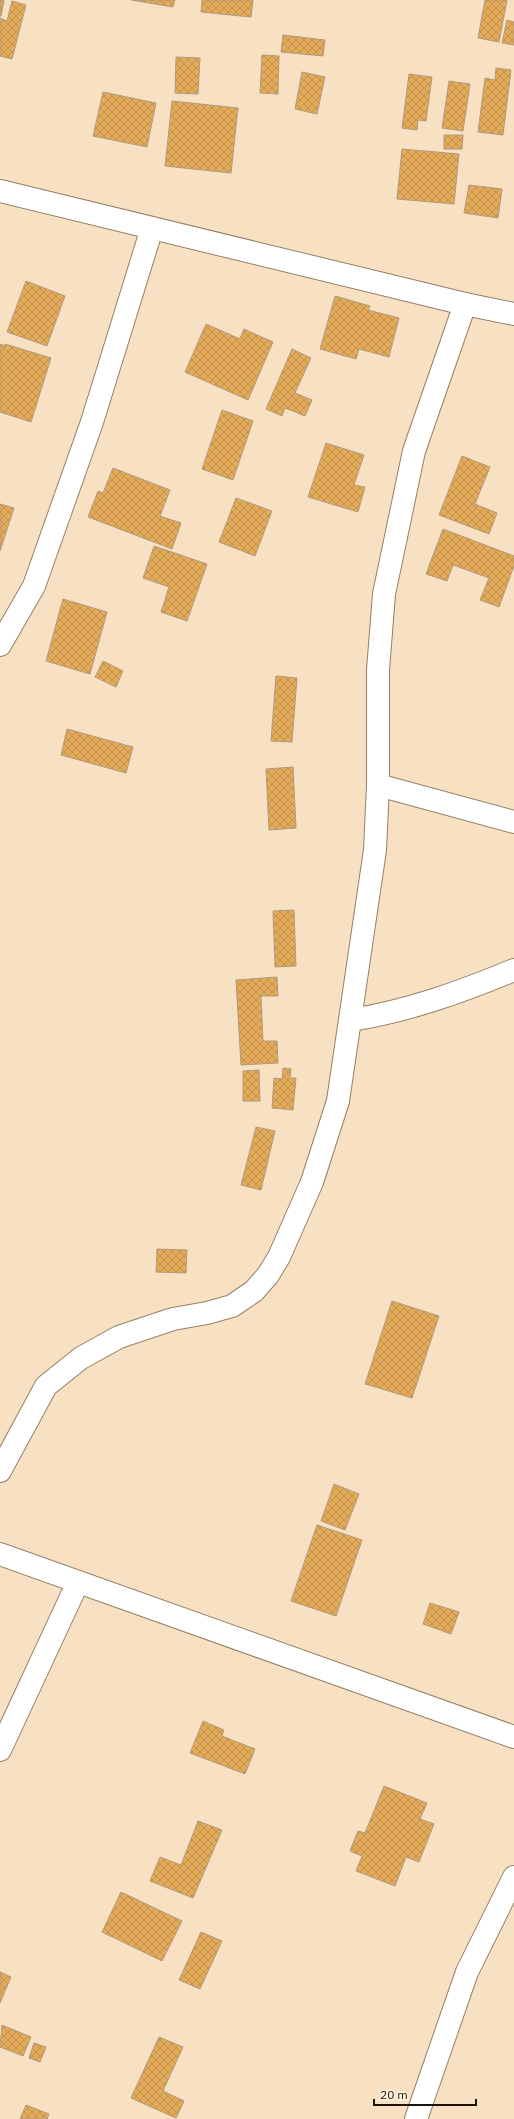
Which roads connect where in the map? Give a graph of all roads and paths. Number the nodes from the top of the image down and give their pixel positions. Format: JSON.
{"nodes":[{"id":1,"x":0,"y":191,"type":"edge"},
{"id":2,"x":152,"y":228,"type":"junction"},
{"id":3,"x":465,"y":304,"type":"junction"},
{"id":4,"x":514,"y":314,"type":"edge"},
{"id":5,"x":0,"y":645,"type":"edge"},
{"id":6,"x":378,"y":785,"type":"junction"},
{"id":7,"x":514,"y":822,"type":"edge"},
{"id":8,"x":514,"y":970,"type":"edge"},
{"id":9,"x":351,"y":1020,"type":"junction"},
{"id":10,"x":0,"y":1471,"type":"edge"},
{"id":11,"x":0,"y":1554,"type":"edge"},
{"id":12,"x":78,"y":1582,"type":"junction"},
{"id":13,"x":514,"y":1737,"type":"edge"},
{"id":14,"x":0,"y":1750,"type":"edge"},
{"id":15,"x":514,"y":1877,"type":"edge"},
{"id":16,"x":416,"y":2119,"type":"edge"}],
"edges":[{"from":1,"to":2,"type":"street"},
{"from":2,"to":3,"type":"street"},
{"from":2,"to":5,"type":"street"},
{"from":3,"to":4,"type":"street"},
{"from":3,"to":6,"type":"street"},
{"from":6,"to":7,"type":"street"},
{"from":6,"to":9,"type":"street"},
{"from":8,"to":9,"type":"street"},
{"from":9,"to":10,"type":"street"},
{"from":11,"to":12,"type":"street"},
{"from":12,"to":13,"type":"street"},
{"from":12,"to":14,"type":"street"},
{"from":15,"to":16,"type":"street"}]}
